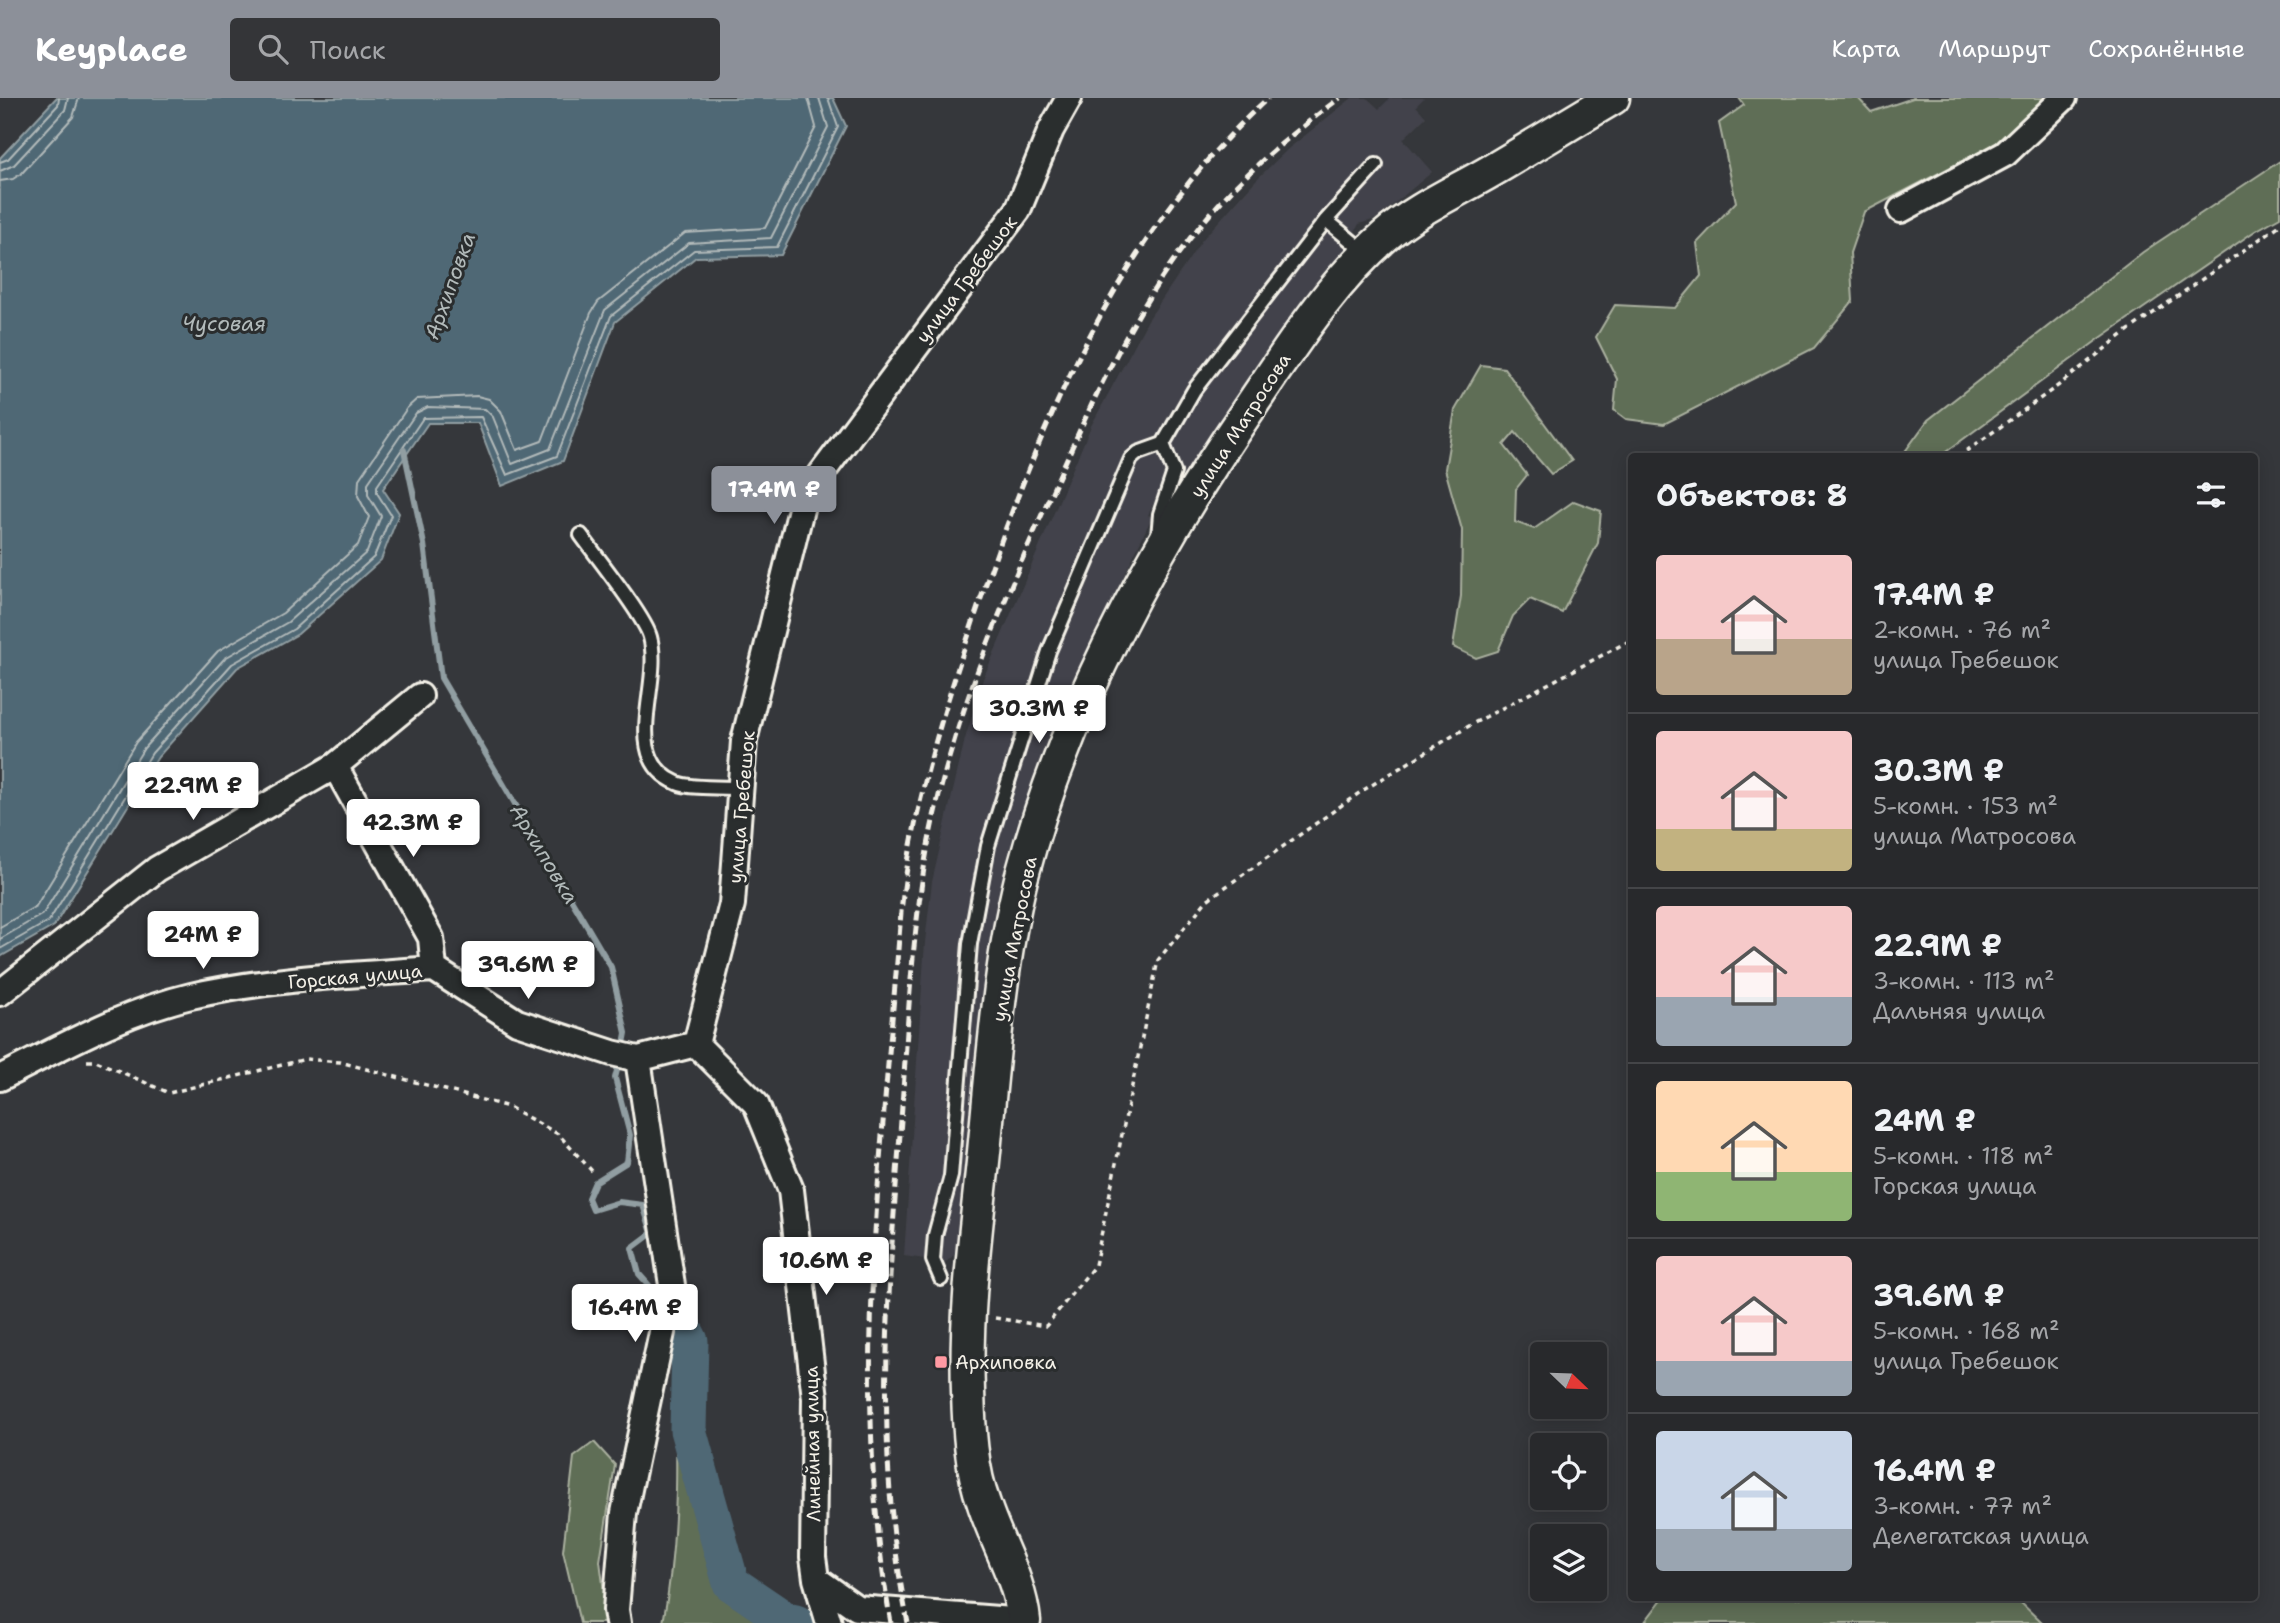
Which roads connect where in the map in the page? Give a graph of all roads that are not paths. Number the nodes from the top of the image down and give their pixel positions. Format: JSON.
{"nodes":[{"id":1,"x":1069,"y":98,"type":"edge"},
{"id":2,"x":1612,"y":98,"type":"edge"},
{"id":3,"x":2064,"y":98,"type":"edge"},
{"id":4,"x":1376,"y":165,"type":"dead end"},
{"id":5,"x":1901,"y":210,"type":"dead end"},
{"id":6,"x":1326,"y":220,"type":"junction"},
{"id":7,"x":1366,"y":254,"type":"junction"},
{"id":8,"x":1163,"y":444,"type":"junction"},
{"id":9,"x":581,"y":535,"type":"dead end"},
{"id":10,"x":1161,"y":550,"type":"junction"},
{"id":11,"x":421,"y":696,"type":"dead end"},
{"id":12,"x":335,"y":766,"type":"junction"},
{"id":13,"x":741,"y":788,"type":"junction"},
{"id":14,"x":434,"y":969,"type":"junction"},
{"id":15,"x":0,"y":993,"type":"edge"},
{"id":16,"x":696,"y":1044,"type":"junction"},
{"id":17,"x":638,"y":1059,"type":"junction"},
{"id":18,"x":0,"y":1078,"type":"edge"},
{"id":19,"x":941,"y":1279,"type":"dead end"},
{"id":20,"x":816,"y":1579,"type":"junction"},
{"id":21,"x":826,"y":1614,"type":"edge"},
{"id":22,"x":1024,"y":1622,"type":"edge"},
{"id":23,"x":618,"y":1623,"type":"edge"}],
"edges":[{"from":1,"to":13,"type":"street","name":"улица Гребешок"},
{"from":2,"to":7,"type":"street","name":"улица Матросова"},
{"from":3,"to":5,"type":"street"},
{"from":4,"to":6,"type":"lane"},
{"from":6,"to":7,"type":"lane"},
{"from":6,"to":8,"type":"lane"},
{"from":7,"to":10,"type":"street","name":"улица Матросова"},
{"from":8,"to":10,"type":"lane"},
{"from":8,"to":19,"type":"lane"},
{"from":9,"to":13,"type":"lane"},
{"from":10,"to":22,"type":"street","name":"улица Матросова"},
{"from":11,"to":12,"type":"street"},
{"from":12,"to":14,"type":"street"},
{"from":12,"to":15,"type":"street"},
{"from":13,"to":16,"type":"street","name":"улица Гребешок"},
{"from":14,"to":17,"type":"street"},
{"from":14,"to":18,"type":"street","name":"Горская улица"},
{"from":16,"to":17,"type":"street"},
{"from":16,"to":20,"type":"street","name":"Линейная улица"},
{"from":17,"to":23,"type":"street"},
{"from":20,"to":21,"type":"street","name":"Линейная улица"},
{"from":20,"to":22,"type":"street"}]}
